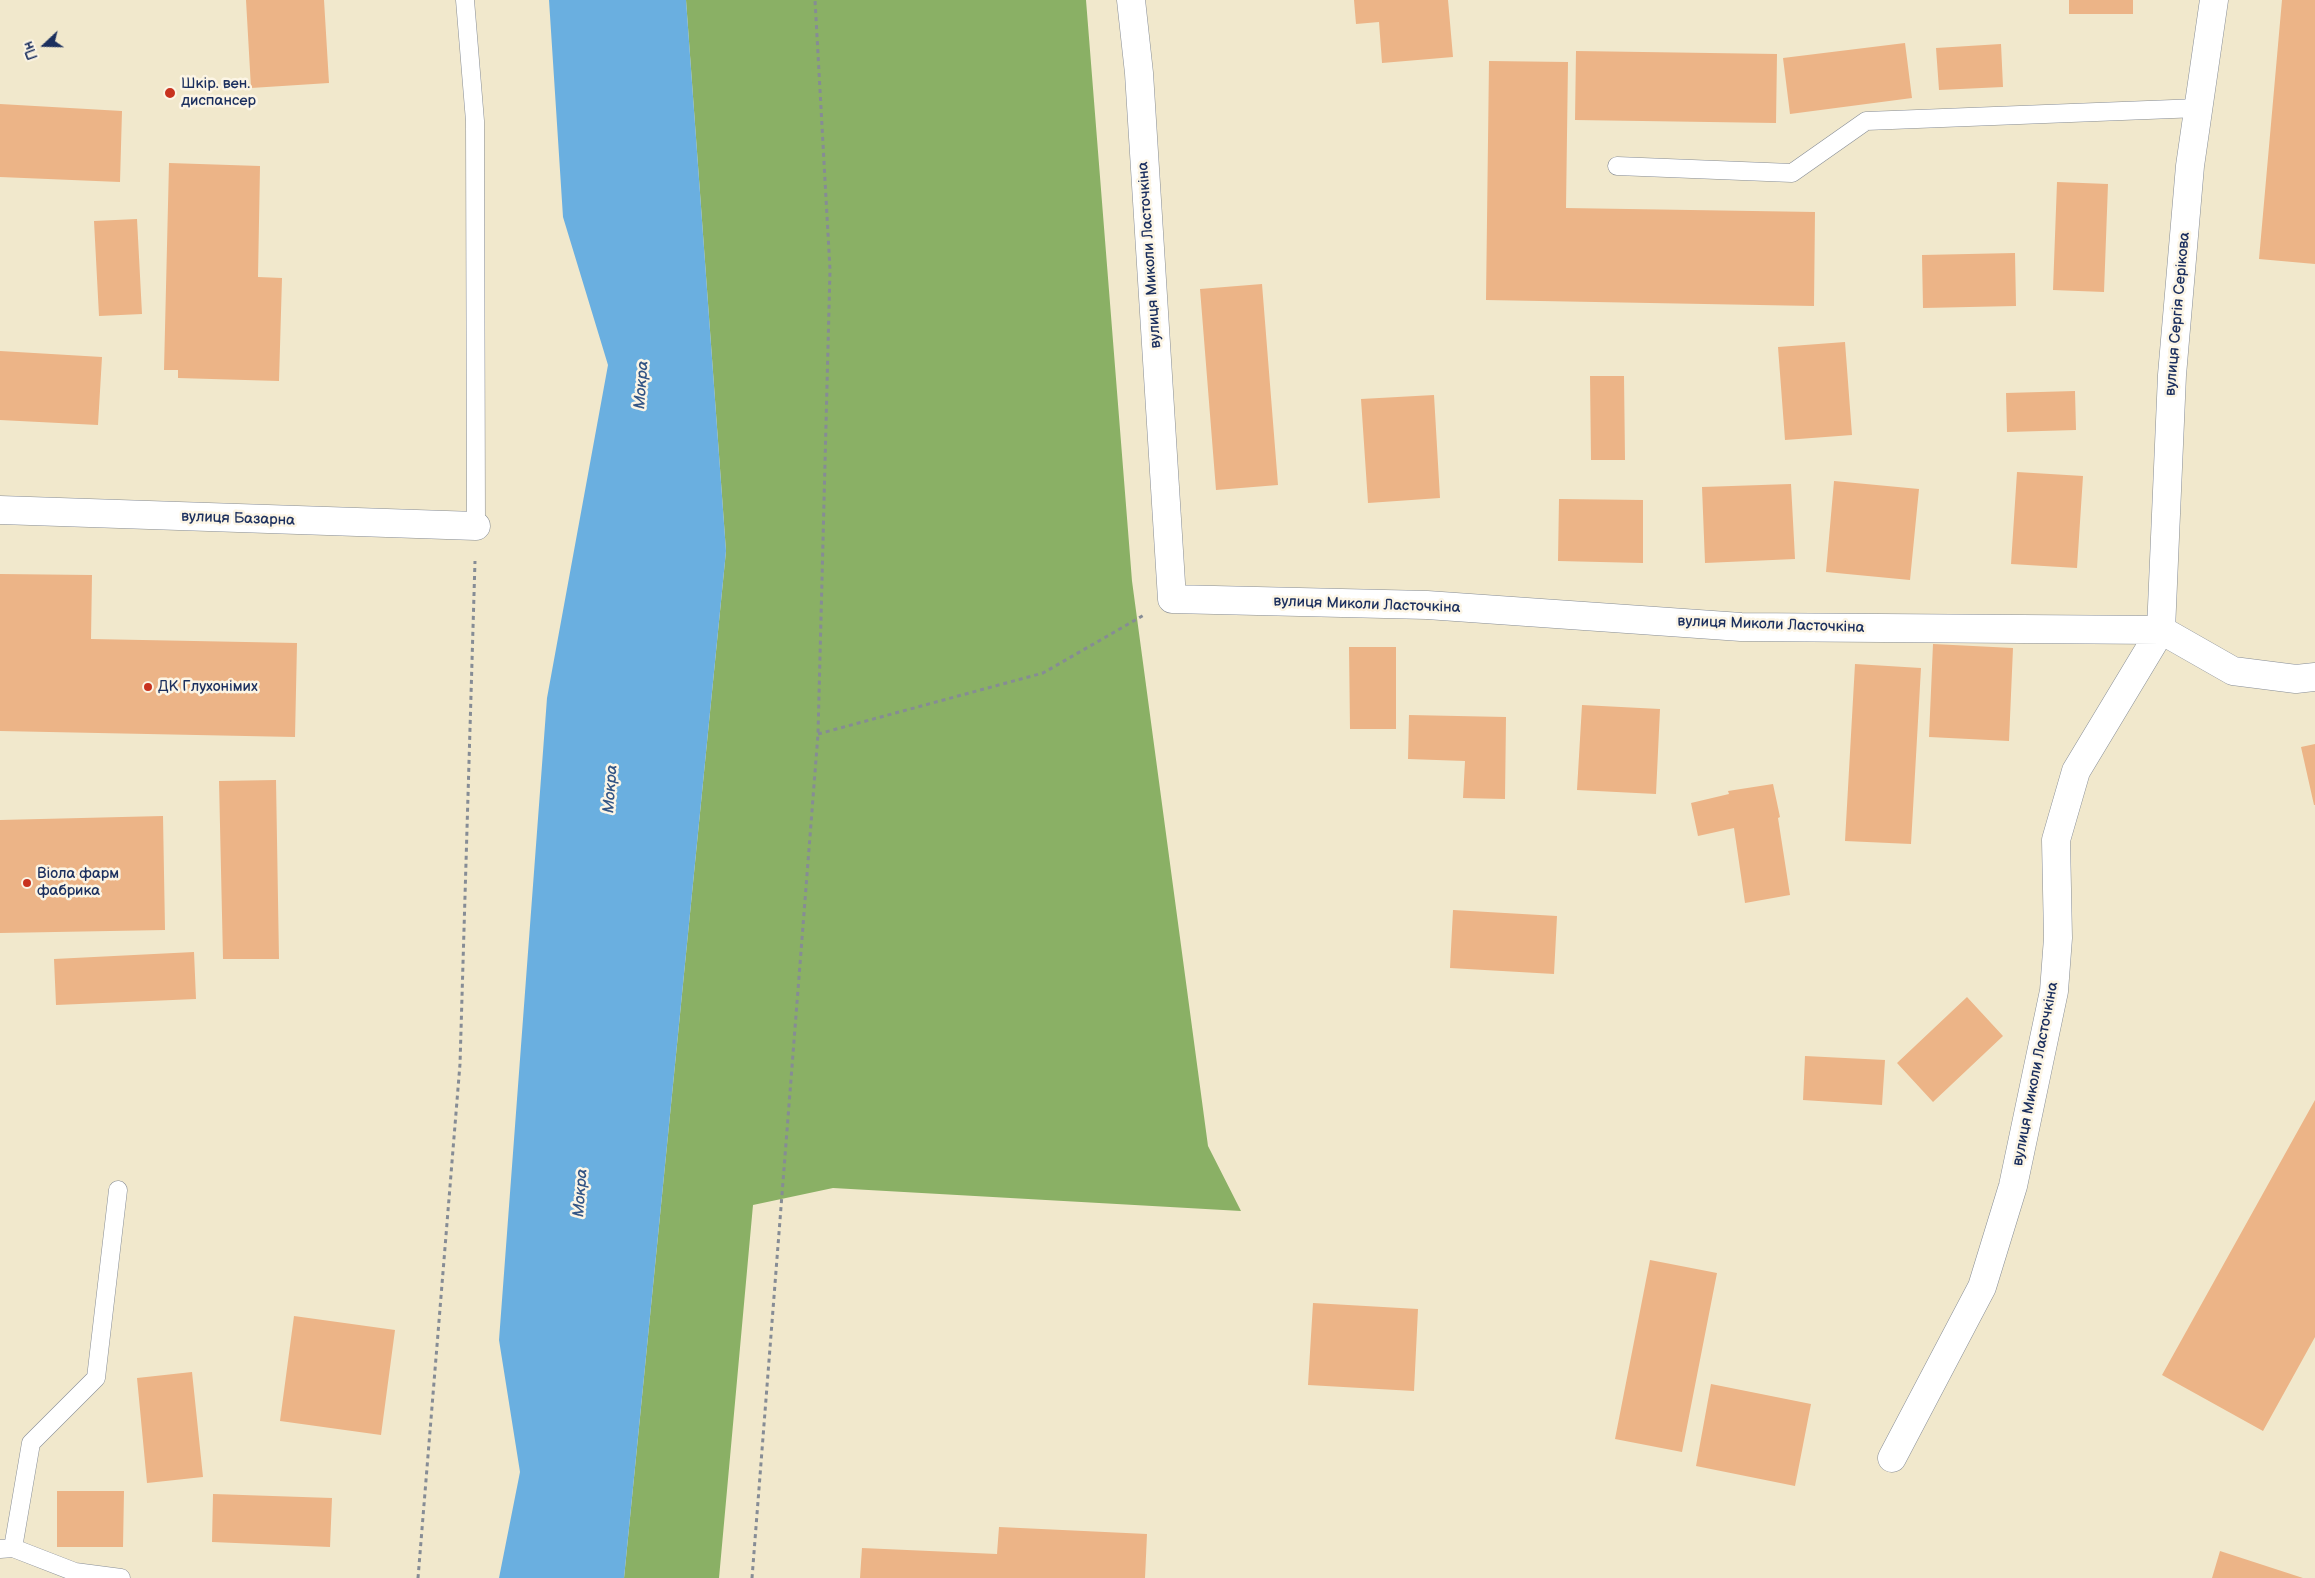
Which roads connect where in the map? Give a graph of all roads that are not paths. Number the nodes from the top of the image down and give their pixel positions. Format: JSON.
{"nodes":[{"id":1,"x":465,"y":0,"type":"edge"},
{"id":2,"x":1131,"y":0,"type":"edge"},
{"id":3,"x":2214,"y":0,"type":"edge"},
{"id":4,"x":2199,"y":108,"type":"junction"},
{"id":5,"x":1617,"y":166,"type":"dead end"},
{"id":6,"x":0,"y":510,"type":"edge"},
{"id":7,"x":476,"y":526,"type":"joint"},
{"id":8,"x":2161,"y":630,"type":"junction"},
{"id":9,"x":2315,"y":677,"type":"edge"},
{"id":10,"x":118,"y":1190,"type":"dead end"},
{"id":11,"x":1892,"y":1458,"type":"dead end"},
{"id":12,"x":7,"y":1548,"type":"edge"},
{"id":13,"x":121,"y":1578,"type":"edge"}],
"edges":[{"from":1,"to":7,"type":"lane"},
{"from":2,"to":8,"type":"street","name":"вулиця Миколи Ласточкіна"},
{"from":3,"to":4,"type":"street","name":"вулиця Сергія Серікова"},
{"from":4,"to":5,"type":"lane"},
{"from":4,"to":8,"type":"street","name":"вулиця Сергія Серікова"},
{"from":6,"to":7,"type":"street","name":"вулиця Базарна"},
{"from":8,"to":9,"type":"street","name":"вулиця Миколи Ласточкіна"},
{"from":8,"to":11,"type":"street","name":"вулиця Миколи Ласточкіна"},
{"from":10,"to":12,"type":"lane"},
{"from":12,"to":13,"type":"lane"}]}
